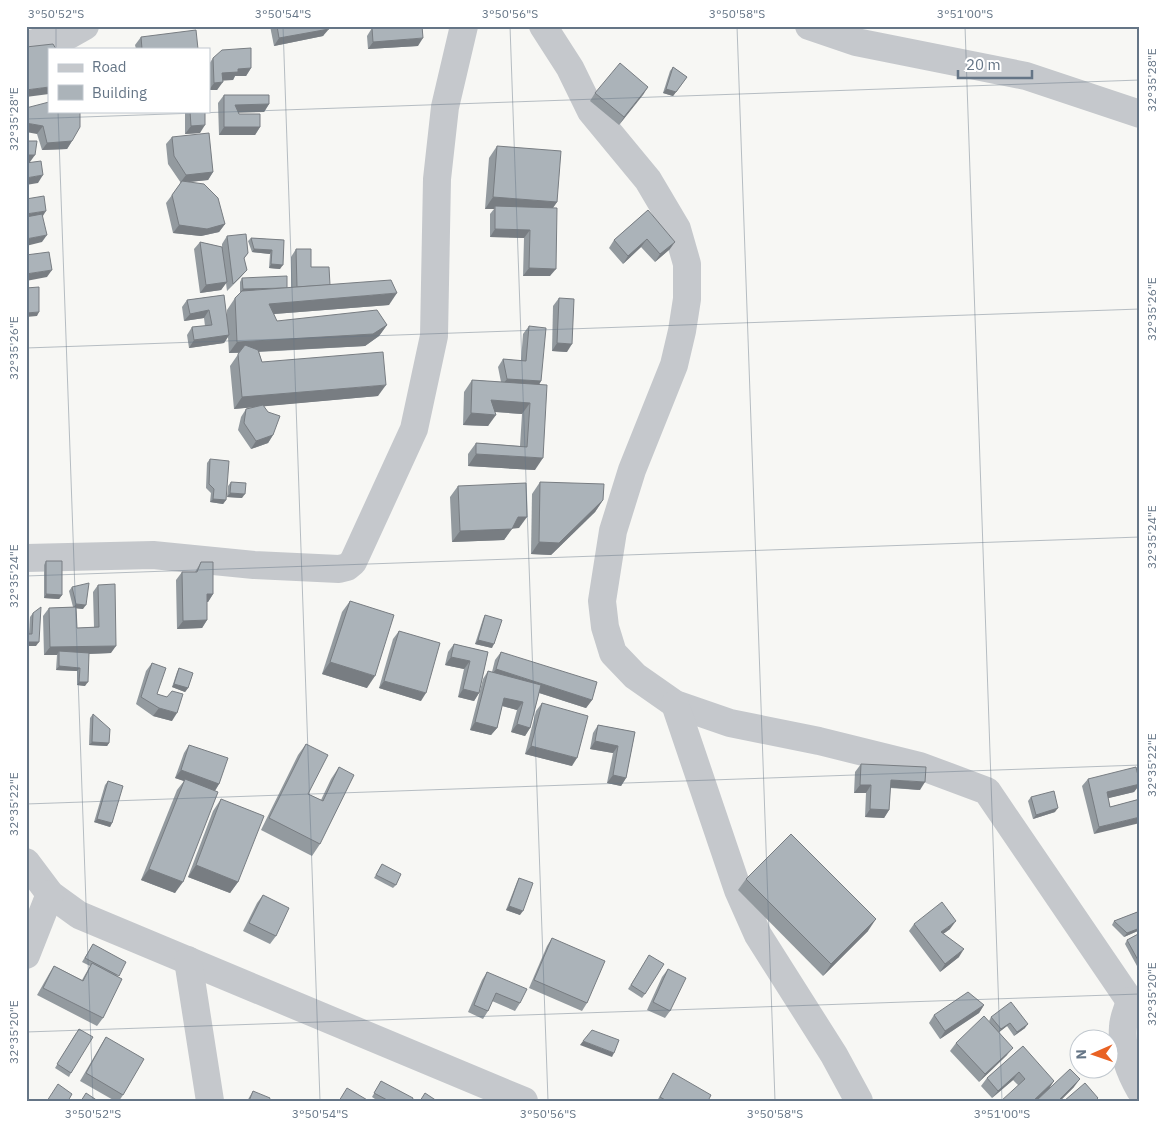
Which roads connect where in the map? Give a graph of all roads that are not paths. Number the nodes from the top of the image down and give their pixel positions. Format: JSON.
{"nodes":[{"id":1,"x":85,"y":26,"type":"edge"},
{"id":2,"x":464,"y":26,"type":"edge"},
{"id":3,"x":543,"y":26,"type":"edge"},
{"id":4,"x":809,"y":26,"type":"edge"},
{"id":5,"x":26,"y":45,"type":"edge"},
{"id":6,"x":1140,"y":114,"type":"edge"},
{"id":7,"x":26,"y":558,"type":"edge"},
{"id":8,"x":675,"y":704,"type":"junction"},
{"id":9,"x":26,"y":862,"type":"edge"},
{"id":10,"x":50,"y":894,"type":"junction"},
{"id":11,"x":26,"y":954,"type":"edge"},
{"id":12,"x":188,"y":960,"type":"junction"},
{"id":13,"x":1135,"y":1003,"type":"edge"},
{"id":14,"x":1140,"y":1090,"type":"edge"},
{"id":15,"x":210,"y":1101,"type":"edge"},
{"id":16,"x":524,"y":1101,"type":"edge"},
{"id":17,"x":859,"y":1101,"type":"edge"}],
"edges":[{"from":1,"to":5,"type":"street"},
{"from":2,"to":7,"type":"street"},
{"from":3,"to":8,"type":"street"},
{"from":4,"to":6,"type":"street"},
{"from":8,"to":13,"type":"street"},
{"from":8,"to":17,"type":"street"},
{"from":9,"to":10,"type":"street"},
{"from":10,"to":11,"type":"street"},
{"from":10,"to":12,"type":"street"},
{"from":12,"to":15,"type":"street"},
{"from":12,"to":16,"type":"street"},
{"from":13,"to":14,"type":"street"}]}
